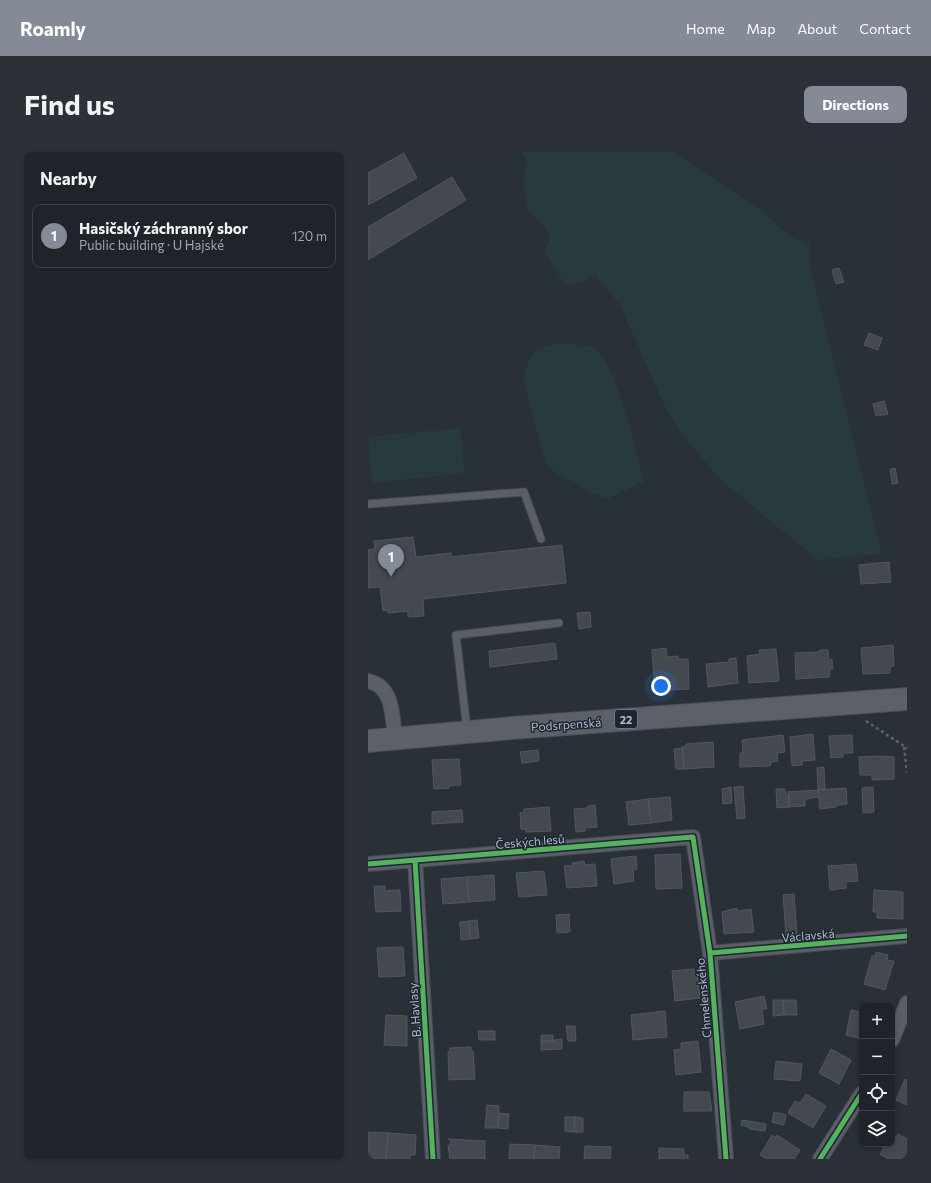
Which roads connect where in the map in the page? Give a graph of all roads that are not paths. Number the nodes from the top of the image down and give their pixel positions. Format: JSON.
{"nodes":[{"id":1,"x":368,"y":504,"type":"edge"},
{"id":2,"x":541,"y":539,"type":"dead end"},
{"id":3,"x":559,"y":623,"type":"dead end"},
{"id":4,"x":368,"y":681,"type":"edge"},
{"id":5,"x":907,"y":699,"type":"edge"},
{"id":6,"x":467,"y":732,"type":"junction"},
{"id":7,"x":395,"y":738,"type":"junction"},
{"id":8,"x":368,"y":741,"type":"edge"},
{"id":9,"x":693,"y":837,"type":"joint"},
{"id":10,"x":415,"y":860,"type":"junction"},
{"id":11,"x":368,"y":864,"type":"edge"},
{"id":12,"x":907,"y":936,"type":"edge"},
{"id":13,"x":710,"y":953,"type":"junction"},
{"id":14,"x":907,"y":1003,"type":"edge"},
{"id":15,"x":892,"y":1039,"type":"edge"},
{"id":16,"x":859,"y":1097,"type":"edge"},
{"id":17,"x":433,"y":1159,"type":"edge"},
{"id":18,"x":726,"y":1159,"type":"edge"},
{"id":19,"x":820,"y":1159,"type":"edge"}],
"edges":[{"from":1,"to":2,"type":"lane"},
{"from":3,"to":6,"type":"lane"},
{"from":4,"to":7,"type":"street"},
{"from":5,"to":6,"type":"main road","name":"Podsrpenská","number":"22"},
{"from":6,"to":7,"type":"main road","name":"Podsrpenská","number":"22"},
{"from":7,"to":8,"type":"main road","name":"Podsrpenská","number":"22"},
{"from":9,"to":10,"type":"street","name":"Českých lesů"},
{"from":9,"to":13,"type":"street","name":"Chmelenského"},
{"from":10,"to":11,"type":"street","name":"Českých lesů"},
{"from":10,"to":17,"type":"street","name":"B. Havlasy"},
{"from":12,"to":13,"type":"street","name":"Václavská"},
{"from":13,"to":18,"type":"street","name":"Chmelenského"},
{"from":14,"to":15,"type":"street"},
{"from":16,"to":19,"type":"street"}]}
